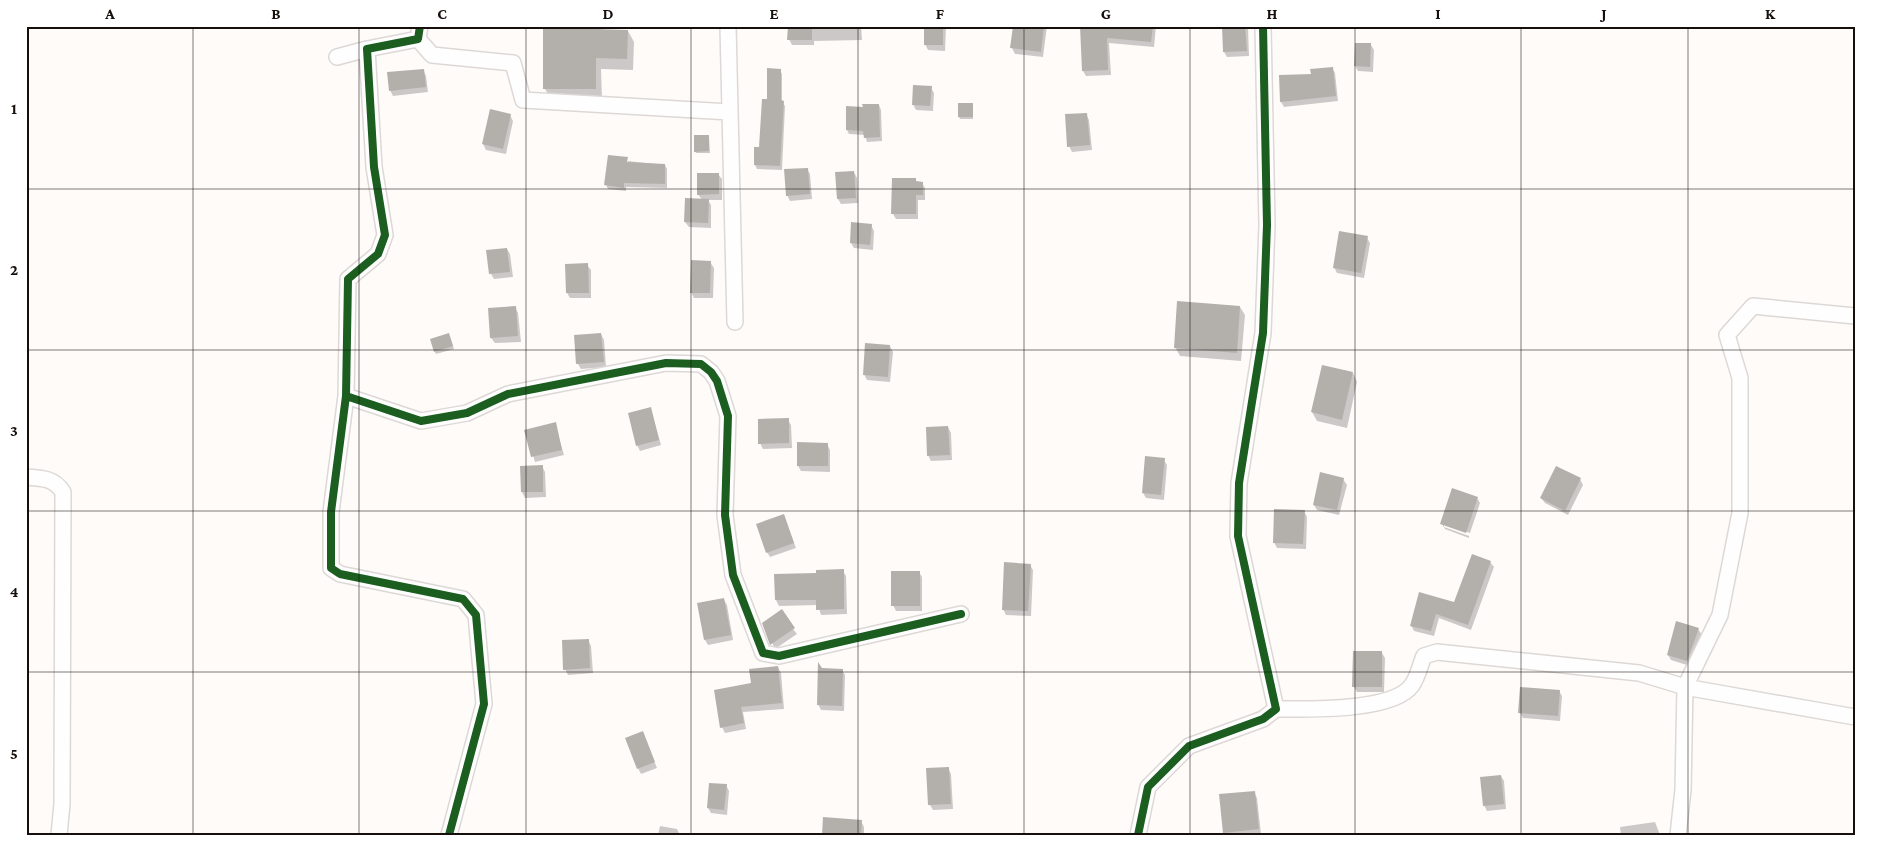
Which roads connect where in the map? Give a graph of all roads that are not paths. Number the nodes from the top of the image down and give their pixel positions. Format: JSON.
{"nodes":[{"id":1,"x":728,"y":26,"type":"edge"},
{"id":2,"x":1263,"y":26,"type":"edge"},
{"id":3,"x":419,"y":33,"type":"edge"},
{"id":4,"x":367,"y":49,"type":"junction"},
{"id":5,"x":337,"y":57,"type":"dead end"},
{"id":6,"x":730,"y":112,"type":"junction"},
{"id":7,"x":1855,"y":316,"type":"edge"},
{"id":8,"x":735,"y":322,"type":"dead end"},
{"id":9,"x":346,"y":396,"type":"junction"},
{"id":10,"x":26,"y":477,"type":"edge"},
{"id":11,"x":960,"y":614,"type":"dead end"},
{"id":12,"x":1686,"y":687,"type":"junction"},
{"id":13,"x":1276,"y":709,"type":"junction"},
{"id":14,"x":1855,"y":717,"type":"edge"},
{"id":15,"x":59,"y":835,"type":"edge"},
{"id":16,"x":448,"y":835,"type":"edge"},
{"id":17,"x":1138,"y":835,"type":"edge"},
{"id":18,"x":1678,"y":835,"type":"edge"}],
"edges":[{"from":1,"to":6,"type":"street"},
{"from":2,"to":13,"type":"street"},
{"from":3,"to":4,"type":"street"},
{"from":3,"to":6,"type":"street"},
{"from":4,"to":5,"type":"street"},
{"from":4,"to":9,"type":"street"},
{"from":6,"to":8,"type":"street"},
{"from":7,"to":12,"type":"street"},
{"from":9,"to":11,"type":"street"},
{"from":9,"to":16,"type":"street"},
{"from":10,"to":15,"type":"street"},
{"from":12,"to":13,"type":"street"},
{"from":12,"to":14,"type":"street"},
{"from":12,"to":18,"type":"street"},
{"from":13,"to":17,"type":"street"}]}
